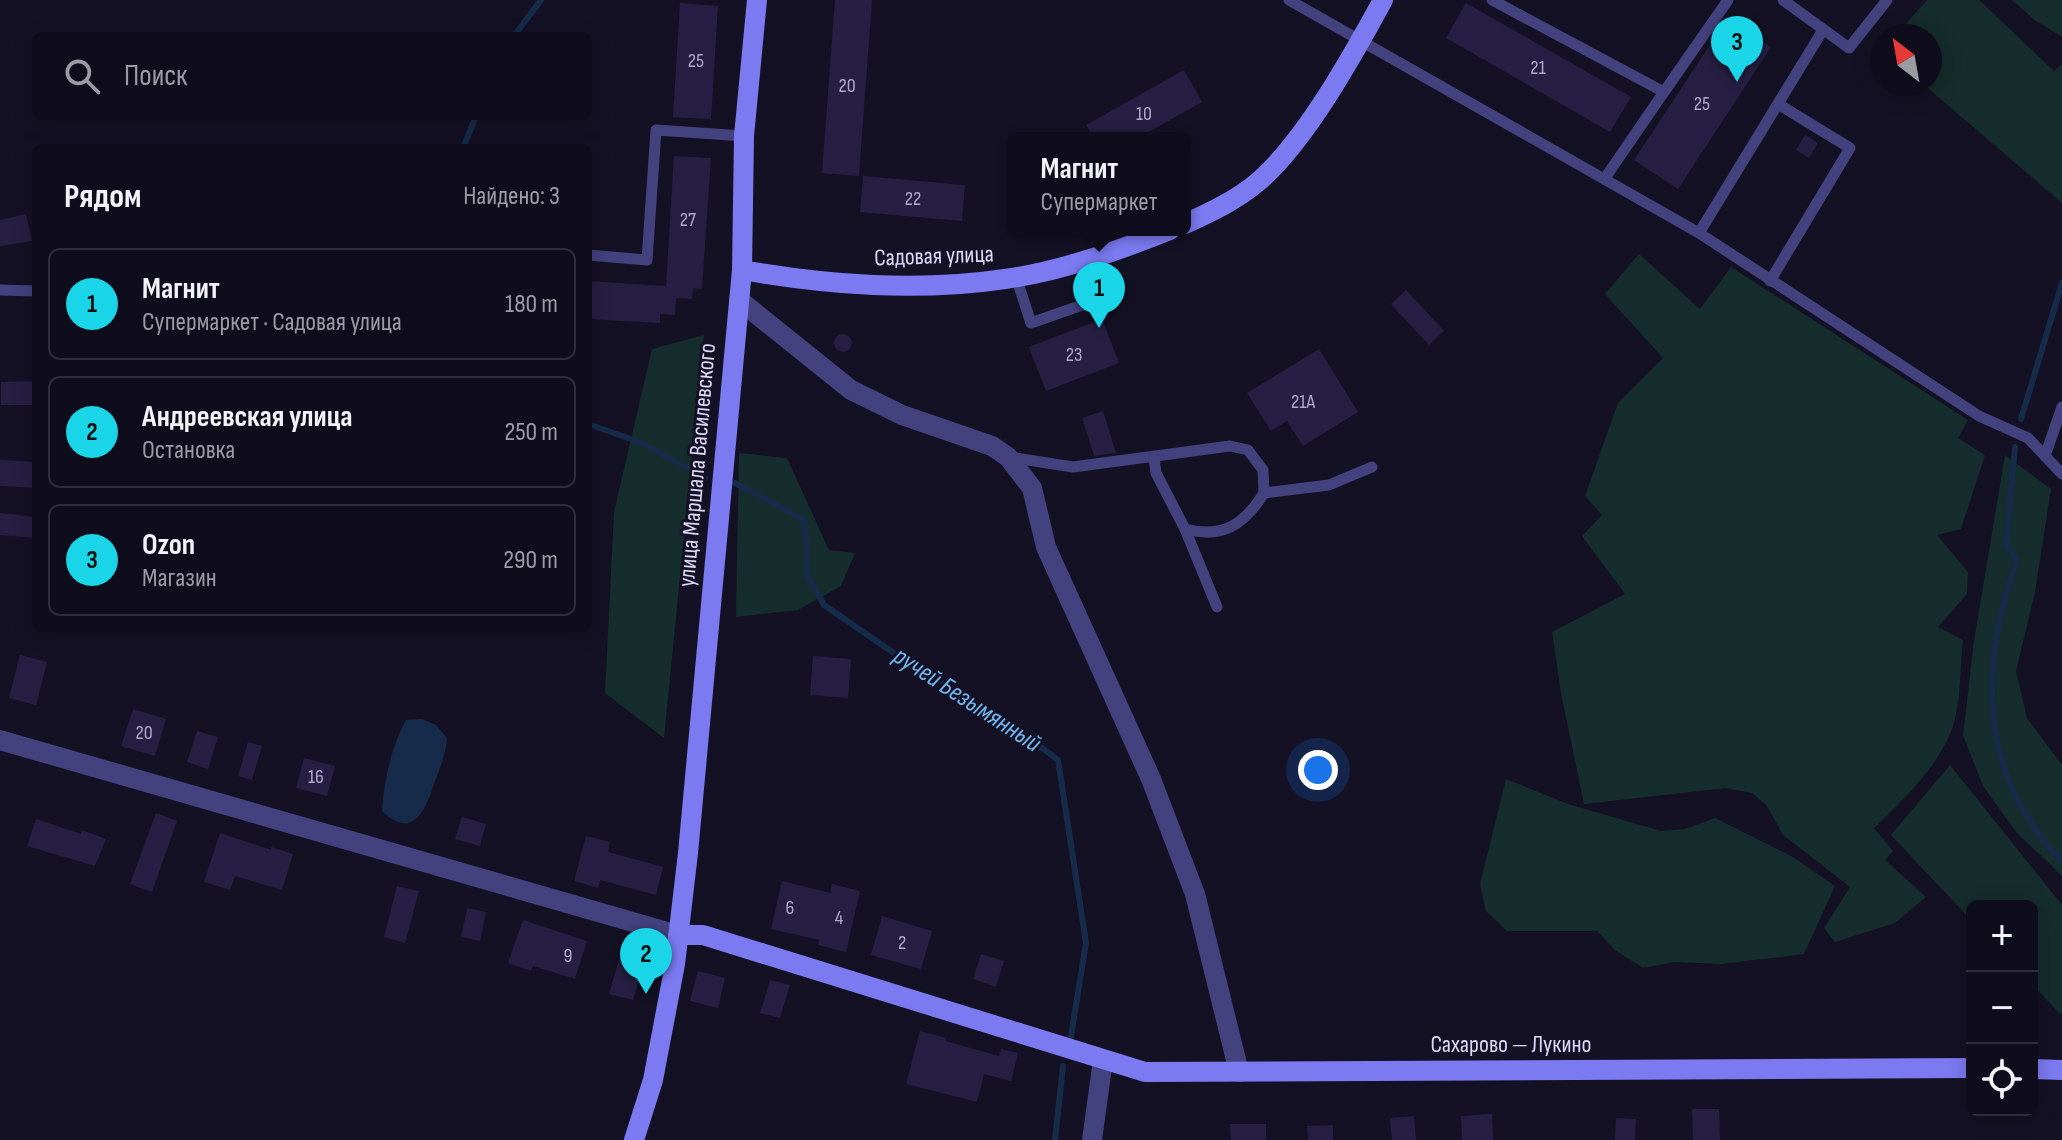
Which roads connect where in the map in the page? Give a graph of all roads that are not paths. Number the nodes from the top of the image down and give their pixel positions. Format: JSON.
{"nodes":[{"id":1,"x":757,"y":0,"type":"edge"},
{"id":2,"x":1289,"y":0,"type":"edge"},
{"id":3,"x":1383,"y":0,"type":"edge"},
{"id":4,"x":1492,"y":0,"type":"edge"},
{"id":5,"x":1728,"y":0,"type":"edge"},
{"id":6,"x":1783,"y":0,"type":"edge"},
{"id":7,"x":1887,"y":0,"type":"edge"},
{"id":8,"x":1823,"y":30,"type":"junction"},
{"id":9,"x":1361,"y":40,"type":"junction"},
{"id":10,"x":1664,"y":92,"type":"junction"},
{"id":11,"x":1778,"y":104,"type":"junction"},
{"id":12,"x":744,"y":136,"type":"junction"},
{"id":13,"x":1605,"y":178,"type":"junction"},
{"id":14,"x":1191,"y":221,"type":"edge"},
{"id":15,"x":1699,"y":233,"type":"junction"},
{"id":16,"x":1154,"y":236,"type":"edge"},
{"id":17,"x":592,"y":255,"type":"edge"},
{"id":18,"x":1093,"y":258,"type":"junction"},
{"id":19,"x":742,"y":270,"type":"junction"},
{"id":20,"x":1016,"y":277,"type":"junction"},
{"id":21,"x":1770,"y":281,"type":"junction"},
{"id":22,"x":0,"y":290,"type":"edge"},
{"id":23,"x":32,"y":291,"type":"edge"},
{"id":24,"x":739,"y":300,"type":"junction"},
{"id":25,"x":2062,"y":407,"type":"edge"},
{"id":26,"x":2045,"y":456,"type":"junction"},
{"id":27,"x":1008,"y":457,"type":"junction"},
{"id":28,"x":1154,"y":458,"type":"junction"},
{"id":29,"x":1372,"y":467,"type":"dead end"},
{"id":30,"x":2062,"y":474,"type":"edge"},
{"id":31,"x":1264,"y":493,"type":"junction"},
{"id":32,"x":1185,"y":529,"type":"junction"},
{"id":33,"x":1217,"y":607,"type":"dead end"},
{"id":34,"x":0,"y":740,"type":"edge"},
{"id":35,"x":678,"y":935,"type":"junction"},
{"id":36,"x":1103,"y":1060,"type":"junction"},
{"id":37,"x":1966,"y":1068,"type":"edge"},
{"id":38,"x":2038,"y":1069,"type":"edge"},
{"id":39,"x":2062,"y":1070,"type":"edge"},
{"id":40,"x":1239,"y":1072,"type":"junction"},
{"id":41,"x":634,"y":1140,"type":"edge"},
{"id":42,"x":1092,"y":1140,"type":"edge"}],
"edges":[{"from":1,"to":12,"type":"street","name":"улица Маршала Василевского"},
{"from":2,"to":9,"type":"lane"},
{"from":3,"to":9,"type":"street"},
{"from":4,"to":10,"type":"lane"},
{"from":5,"to":10,"type":"lane"},
{"from":6,"to":8,"type":"lane"},
{"from":7,"to":8,"type":"lane"},
{"from":8,"to":11,"type":"lane"},
{"from":9,"to":13,"type":"lane"},
{"from":9,"to":14,"type":"street"},
{"from":10,"to":13,"type":"lane"},
{"from":11,"to":15,"type":"lane"},
{"from":11,"to":21,"type":"lane"},
{"from":12,"to":17,"type":"lane"},
{"from":12,"to":19,"type":"street","name":"улица Маршала Василевского"},
{"from":13,"to":15,"type":"lane"},
{"from":15,"to":21,"type":"lane"},
{"from":16,"to":18,"type":"street","name":"Садовая улица"},
{"from":18,"to":20,"type":"street","name":"Садовая улица"},
{"from":18,"to":20,"type":"lane"},
{"from":19,"to":20,"type":"street","name":"Садовая улица"},
{"from":19,"to":24,"type":"street","name":"улица Маршала Василевского"},
{"from":21,"to":26,"type":"lane"},
{"from":22,"to":23,"type":"lane"},
{"from":24,"to":27,"type":"street"},
{"from":24,"to":35,"type":"street","name":"улица Маршала Василевского"},
{"from":25,"to":26,"type":"lane"},
{"from":26,"to":30,"type":"lane"},
{"from":27,"to":28,"type":"lane"},
{"from":27,"to":40,"type":"street"},
{"from":28,"to":31,"type":"lane"},
{"from":28,"to":32,"type":"lane"},
{"from":29,"to":31,"type":"lane"},
{"from":31,"to":32,"type":"lane"},
{"from":32,"to":33,"type":"lane"},
{"from":34,"to":35,"type":"street"},
{"from":35,"to":36,"type":"street","name":"Сахарово — Лукино"},
{"from":35,"to":41,"type":"street","name":"улица Маршала Василевского"},
{"from":36,"to":40,"type":"street","name":"Сахарово — Лукино"},
{"from":36,"to":42,"type":"street"},
{"from":37,"to":40,"type":"street","name":"Сахарово — Лукино"},
{"from":38,"to":39,"type":"street"}]}
